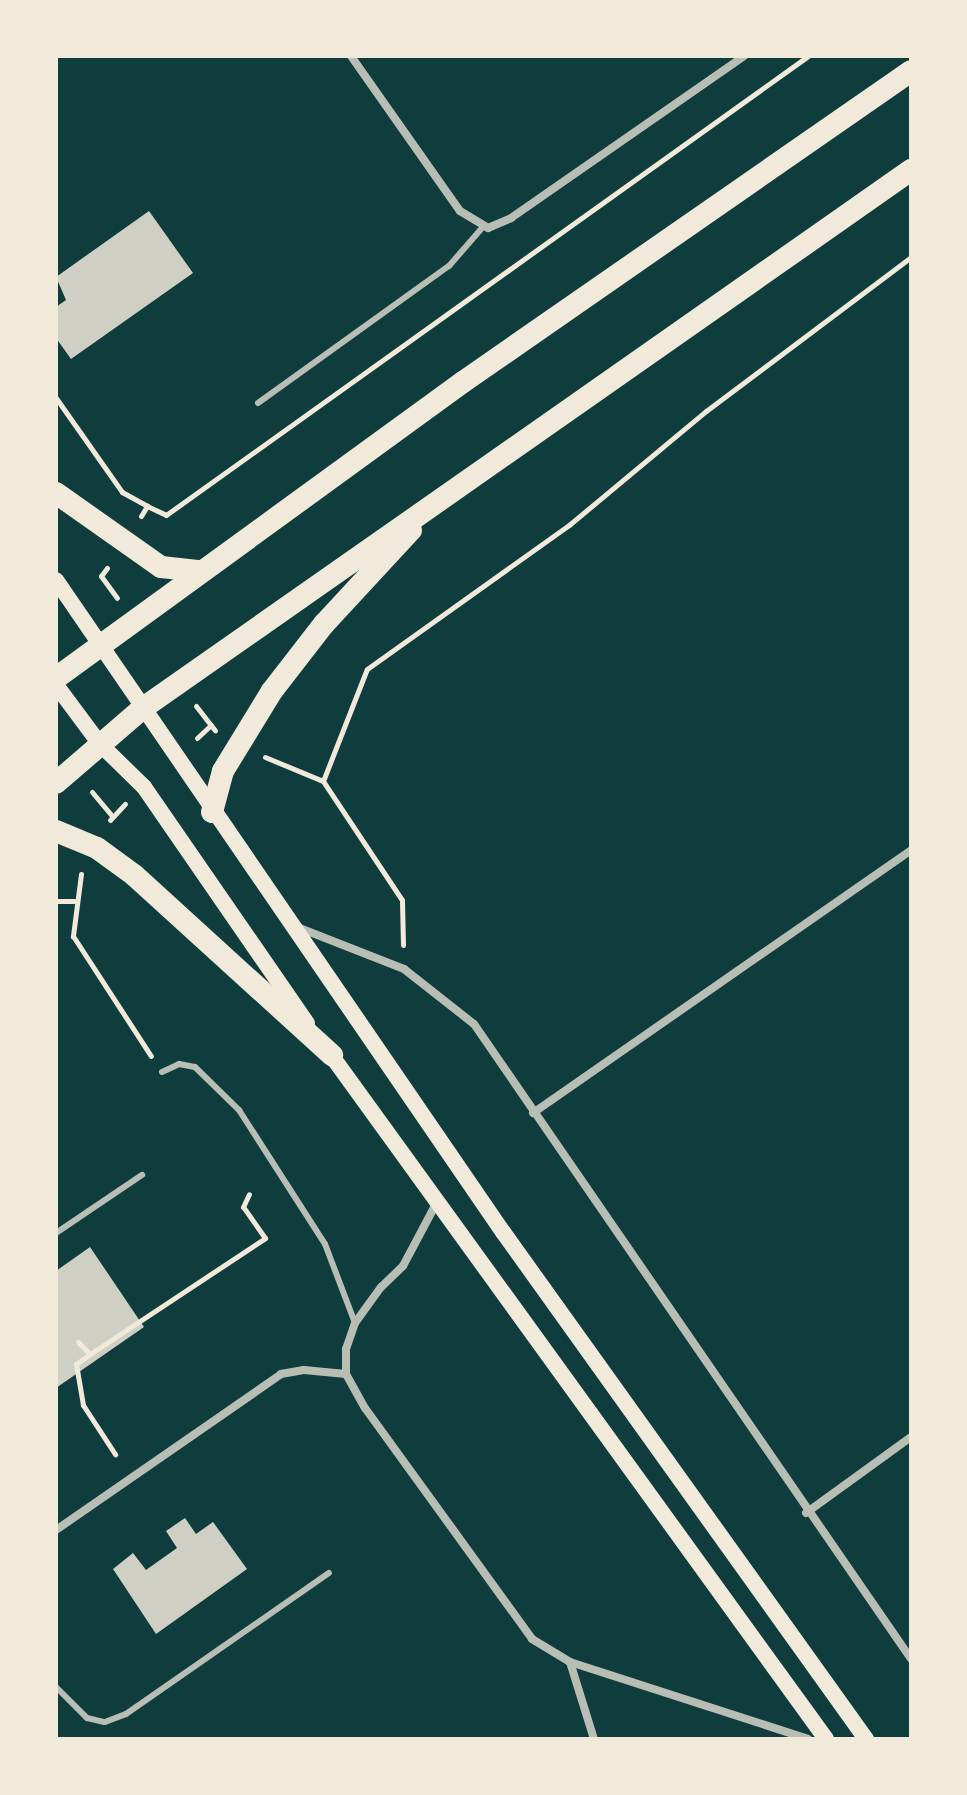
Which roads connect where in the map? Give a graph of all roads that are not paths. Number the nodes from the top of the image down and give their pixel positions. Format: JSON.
{"nodes":[{"id":1,"x":351,"y":56,"type":"edge"},
{"id":2,"x":744,"y":56,"type":"edge"},
{"id":3,"x":911,"y":71,"type":"edge"},
{"id":4,"x":911,"y":170,"type":"edge"},
{"id":5,"x":482,"y":228,"type":"junction"},
{"id":6,"x":258,"y":403,"type":"dead end"},
{"id":7,"x":56,"y":493,"type":"edge"},
{"id":8,"x":439,"y":500,"type":"junction"},
{"id":9,"x":200,"y":571,"type":"junction"},
{"id":10,"x":56,"y":580,"type":"edge"},
{"id":11,"x":100,"y":645,"type":"junction"},
{"id":12,"x":56,"y":678,"type":"edge"},
{"id":13,"x":56,"y":685,"type":"edge"},
{"id":14,"x":143,"y":708,"type":"junction"},
{"id":15,"x":99,"y":743,"type":"junction"},
{"id":16,"x":56,"y":783,"type":"edge"},
{"id":17,"x":212,"y":812,"type":"junction"},
{"id":18,"x":56,"y":831,"type":"edge"},
{"id":19,"x":911,"y":850,"type":"edge"},
{"id":20,"x":286,"y":922,"type":"junction"},
{"id":21,"x":332,"y":1055,"type":"junction"},
{"id":22,"x":162,"y":1072,"type":"road end"},
{"id":23,"x":533,"y":1113,"type":"junction"},
{"id":24,"x":142,"y":1175,"type":"dead end"},
{"id":25,"x":438,"y":1199,"type":"junction"},
{"id":26,"x":56,"y":1233,"type":"edge"},
{"id":27,"x":355,"y":1323,"type":"junction"},
{"id":28,"x":346,"y":1374,"type":"junction"},
{"id":29,"x":911,"y":1437,"type":"edge"},
{"id":30,"x":806,"y":1513,"type":"junction"},
{"id":31,"x":56,"y":1530,"type":"edge"},
{"id":32,"x":329,"y":1573,"type":"dead end"},
{"id":33,"x":911,"y":1659,"type":"edge"},
{"id":34,"x":570,"y":1662,"type":"junction"},
{"id":35,"x":56,"y":1687,"type":"edge"},
{"id":36,"x":594,"y":1739,"type":"edge"},
{"id":37,"x":808,"y":1739,"type":"edge"},
{"id":38,"x":826,"y":1739,"type":"edge"},
{"id":39,"x":866,"y":1739,"type":"edge"}],
"edges":[{"from":1,"to":5,"type":"street"},
{"from":2,"to":5,"type":"street"},
{"from":3,"to":9,"type":"highway"},
{"from":4,"to":8,"type":"highway"},
{"from":5,"to":6,"type":"lane"},
{"from":7,"to":9,"type":"highway"},
{"from":8,"to":14,"type":"highway"},
{"from":8,"to":17,"type":"highway"},
{"from":9,"to":11,"type":"highway"},
{"from":10,"to":11,"type":"main road"},
{"from":11,"to":12,"type":"highway"},
{"from":11,"to":14,"type":"main road"},
{"from":13,"to":15,"type":"main road"},
{"from":14,"to":15,"type":"highway"},
{"from":14,"to":17,"type":"main road"},
{"from":15,"to":16,"type":"highway"},
{"from":15,"to":21,"type":"main road"},
{"from":17,"to":20,"type":"main road"},
{"from":18,"to":21,"type":"highway"},
{"from":19,"to":23,"type":"street"},
{"from":20,"to":23,"type":"street"},
{"from":20,"to":39,"type":"main road"},
{"from":21,"to":25,"type":"main road"},
{"from":22,"to":27,"type":"lane"},
{"from":23,"to":30,"type":"street"},
{"from":24,"to":26,"type":"lane"},
{"from":25,"to":27,"type":"street"},
{"from":25,"to":38,"type":"main road"},
{"from":27,"to":28,"type":"street"},
{"from":28,"to":31,"type":"street"},
{"from":28,"to":34,"type":"street"},
{"from":29,"to":30,"type":"street"},
{"from":30,"to":33,"type":"street"},
{"from":32,"to":35,"type":"lane"},
{"from":34,"to":36,"type":"street"},
{"from":34,"to":37,"type":"street"}]}
